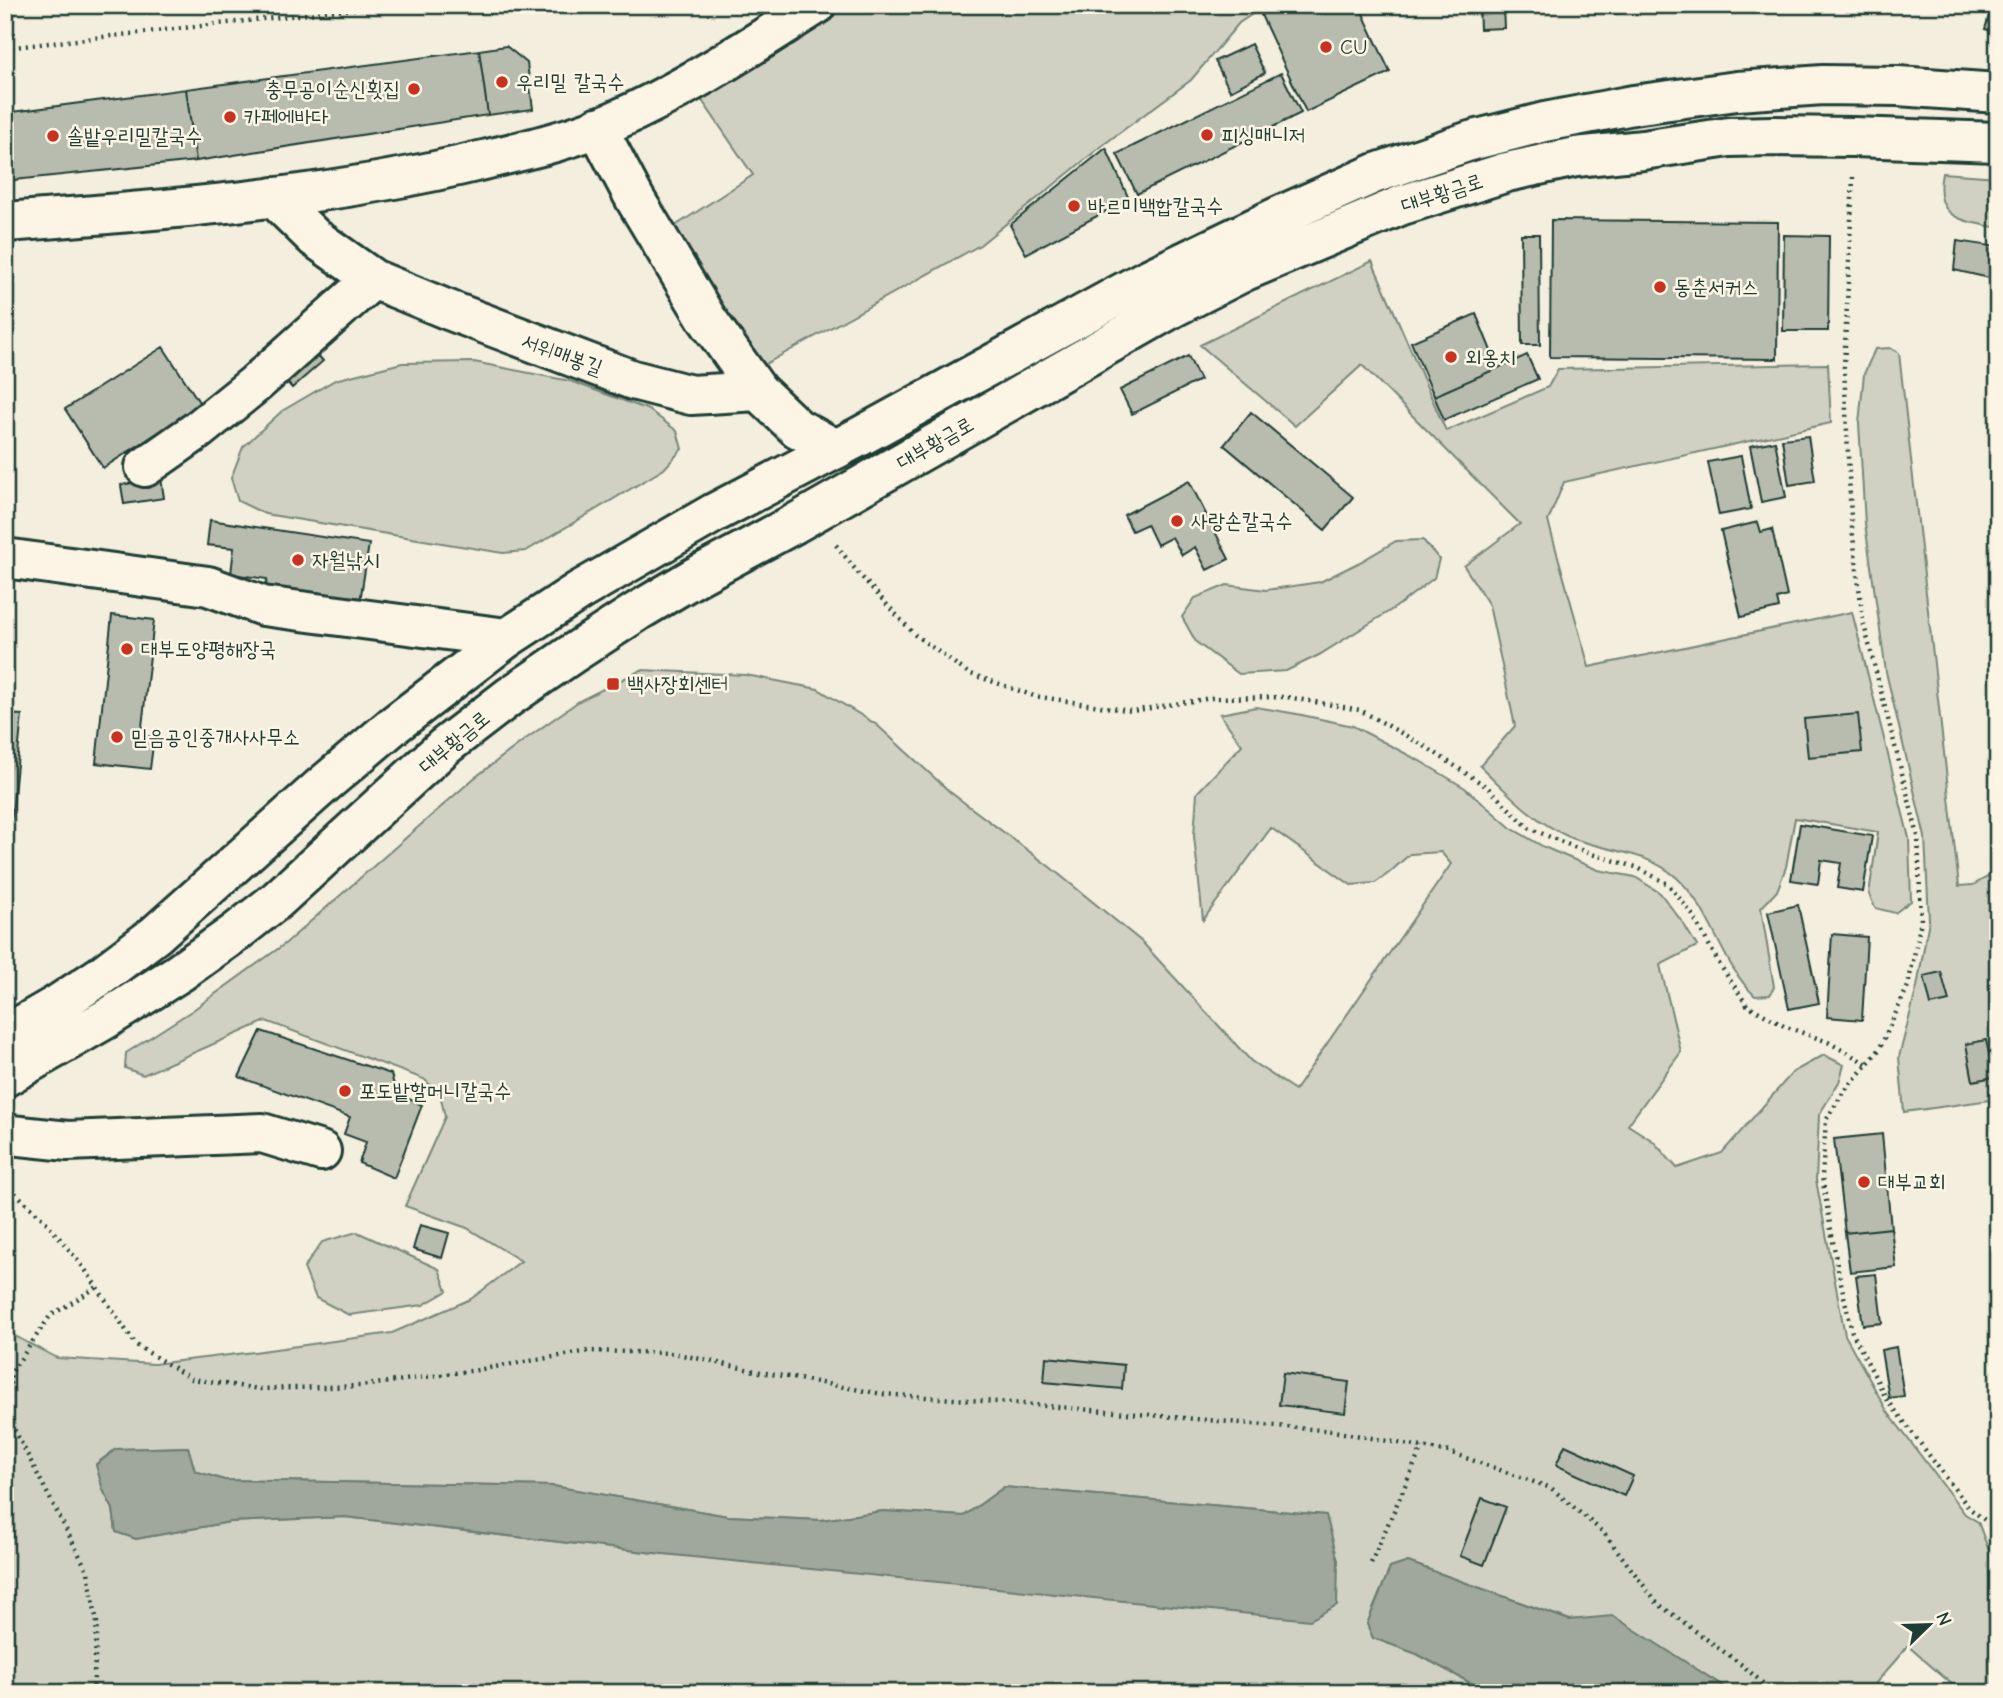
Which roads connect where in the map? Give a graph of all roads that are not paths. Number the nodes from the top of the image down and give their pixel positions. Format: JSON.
{"nodes":[{"id":1,"x":816,"y":5,"type":"edge"},
{"id":2,"x":1998,"y":93,"type":"edge"},
{"id":3,"x":597,"y":127,"type":"junction"},
{"id":4,"x":1998,"y":142,"type":"edge"},
{"id":5,"x":273,"y":197,"type":"junction"},
{"id":6,"x":5,"y":222,"type":"edge"},
{"id":7,"x":373,"y":279,"type":"junction"},
{"id":8,"x":758,"y":391,"type":"junction"},
{"id":9,"x":836,"y":449,"type":"junction"},
{"id":10,"x":145,"y":467,"type":"dead end"},
{"id":11,"x":5,"y":558,"type":"edge"},
{"id":12,"x":507,"y":638,"type":"junction"},
{"id":13,"x":5,"y":1035,"type":"edge"},
{"id":14,"x":5,"y":1077,"type":"edge"},
{"id":15,"x":5,"y":1132,"type":"edge"},
{"id":16,"x":321,"y":1151,"type":"dead end"}],
"edges":[{"from":1,"to":3,"type":"main road"},
{"from":2,"to":9,"type":"main road","name":"대부황금로"},
{"from":3,"to":5,"type":"main road"},
{"from":3,"to":8,"type":"main road"},
{"from":4,"to":14,"type":"main road","name":"대부황금로"},
{"from":5,"to":6,"type":"main road"},
{"from":5,"to":7,"type":"main road","name":"서위매봉길"},
{"from":7,"to":8,"type":"main road","name":"서위매봉길"},
{"from":7,"to":10,"type":"main road"},
{"from":8,"to":9,"type":"main road"},
{"from":9,"to":12,"type":"main road","name":"대부황금로"},
{"from":11,"to":12,"type":"main road"},
{"from":12,"to":13,"type":"main road","name":"대부황금로"},
{"from":15,"to":16,"type":"main road"}]}
